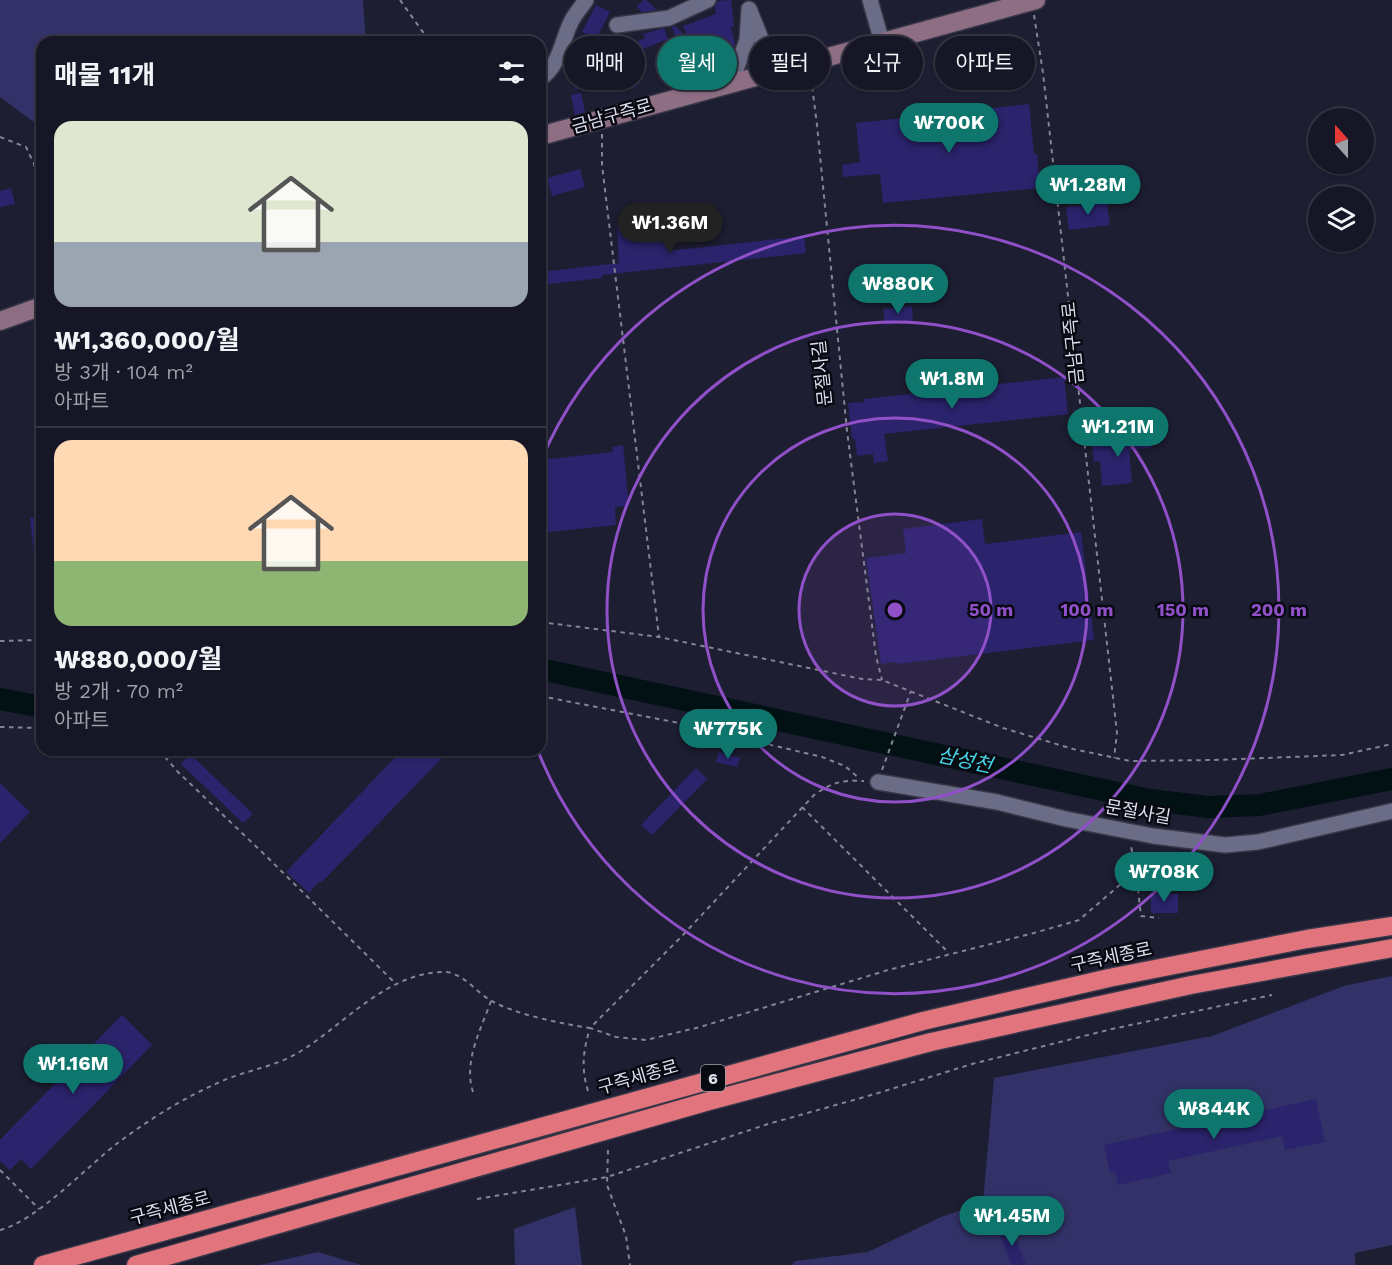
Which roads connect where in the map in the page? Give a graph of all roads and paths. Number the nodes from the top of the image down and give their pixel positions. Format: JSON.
{"nodes":[{"id":1,"x":400,"y":0,"type":"edge"},
{"id":2,"x":586,"y":0,"type":"edge"},
{"id":3,"x":708,"y":0,"type":"edge"},
{"id":4,"x":870,"y":0,"type":"edge"},
{"id":5,"x":1034,"y":1,"type":"edge"},
{"id":6,"x":748,"y":4,"type":"edge"},
{"id":7,"x":617,"y":25,"type":"dead end"},
{"id":8,"x":426,"y":36,"type":"edge"},
{"id":9,"x":760,"y":36,"type":"edge"},
{"id":10,"x":880,"y":36,"type":"edge"},
{"id":11,"x":904,"y":36,"type":"edge"},
{"id":12,"x":737,"y":67,"type":"edge"},
{"id":13,"x":546,"y":75,"type":"edge"},
{"id":14,"x":706,"y":90,"type":"edge"},
{"id":15,"x":813,"y":90,"type":"edge"},
{"id":16,"x":604,"y":118,"type":"junction"},
{"id":17,"x":546,"y":134,"type":"edge"},
{"id":18,"x":0,"y":137,"type":"edge"},
{"id":19,"x":36,"y":172,"type":"edge"},
{"id":20,"x":36,"y":308,"type":"edge"},
{"id":21,"x":0,"y":321,"type":"edge"},
{"id":22,"x":546,"y":623,"type":"edge"},
{"id":23,"x":659,"y":638,"type":"junction"},
{"id":24,"x":36,"y":640,"type":"edge"},
{"id":25,"x":0,"y":641,"type":"edge"},
{"id":26,"x":882,"y":680,"type":"junction"},
{"id":27,"x":911,"y":691,"type":"junction"},
{"id":28,"x":546,"y":697,"type":"edge"},
{"id":29,"x":0,"y":727,"type":"edge"},
{"id":30,"x":36,"y":728,"type":"edge"},
{"id":31,"x":1392,"y":744,"type":"edge"},
{"id":32,"x":163,"y":756,"type":"edge"},
{"id":33,"x":1114,"y":758,"type":"junction"},
{"id":34,"x":880,"y":776,"type":"junction"},
{"id":35,"x":861,"y":781,"type":"junction"},
{"id":36,"x":802,"y":807,"type":"junction"},
{"id":37,"x":1392,"y":811,"type":"edge"},
{"id":38,"x":1128,"y":831,"type":"junction"},
{"id":39,"x":1136,"y":871,"type":"junction"},
{"id":40,"x":1159,"y":918,"type":"dead end"},
{"id":41,"x":1392,"y":926,"type":"edge"},
{"id":42,"x":1392,"y":948,"type":"edge"},
{"id":43,"x":949,"y":954,"type":"junction"},
{"id":44,"x":396,"y":984,"type":"junction"},
{"id":45,"x":1272,"y":995,"type":"dead end"},
{"id":46,"x":491,"y":1001,"type":"junction"},
{"id":47,"x":590,"y":1029,"type":"junction"},
{"id":48,"x":588,"y":1091,"type":"dead end"},
{"id":49,"x":473,"y":1092,"type":"dead end"},
{"id":50,"x":608,"y":1150,"type":"dead end"},
{"id":51,"x":0,"y":1170,"type":"edge"},
{"id":52,"x":607,"y":1178,"type":"junction"},
{"id":53,"x":477,"y":1199,"type":"dead end"},
{"id":54,"x":39,"y":1209,"type":"junction"},
{"id":55,"x":0,"y":1230,"type":"edge"},
{"id":56,"x":64,"y":1259,"type":"junction"},
{"id":57,"x":30,"y":1265,"type":"edge"},
{"id":58,"x":43,"y":1265,"type":"edge"},
{"id":59,"x":136,"y":1265,"type":"edge"},
{"id":60,"x":630,"y":1265,"type":"edge"}],
"edges":[{"from":1,"to":8,"type":"path"},
{"from":2,"to":13,"type":"street"},
{"from":3,"to":7,"type":"street"},
{"from":4,"to":10,"type":"street"},
{"from":5,"to":11,"type":"main road","name":"금남구즉로"},
{"from":5,"to":33,"type":"path","name":"금남구즉로"},
{"from":6,"to":9,"type":"street"},
{"from":6,"to":12,"type":"street"},
{"from":14,"to":16,"type":"main road","name":"금남구즉로"},
{"from":15,"to":26,"type":"path","name":"문절사길"},
{"from":16,"to":17,"type":"main road","name":"금남구즉로"},
{"from":16,"to":23,"type":"path"},
{"from":18,"to":19,"type":"path"},
{"from":20,"to":21,"type":"main road"},
{"from":22,"to":23,"type":"path"},
{"from":23,"to":26,"type":"path"},
{"from":24,"to":25,"type":"path"},
{"from":26,"to":27,"type":"path"},
{"from":27,"to":33,"type":"path"},
{"from":27,"to":34,"type":"path"},
{"from":28,"to":35,"type":"path"},
{"from":29,"to":30,"type":"path"},
{"from":31,"to":33,"type":"path"},
{"from":32,"to":44,"type":"path"},
{"from":34,"to":35,"type":"path"},
{"from":34,"to":38,"type":"street","name":"문절사길"},
{"from":35,"to":36,"type":"path"},
{"from":36,"to":43,"type":"path"},
{"from":36,"to":47,"type":"path"},
{"from":37,"to":38,"type":"street","name":"문절사길"},
{"from":38,"to":39,"type":"path"},
{"from":39,"to":40,"type":"path"},
{"from":39,"to":43,"type":"path"},
{"from":41,"to":56,"type":"highway","name":"구즉세종로","number":"6"},
{"from":42,"to":59,"type":"highway","number":"6"},
{"from":43,"to":47,"type":"path"},
{"from":44,"to":46,"type":"path"},
{"from":44,"to":54,"type":"path"},
{"from":45,"to":52,"type":"path"},
{"from":46,"to":47,"type":"path"},
{"from":46,"to":49,"type":"path"},
{"from":47,"to":48,"type":"path"},
{"from":50,"to":52,"type":"path"},
{"from":51,"to":54,"type":"path"},
{"from":52,"to":53,"type":"path"},
{"from":52,"to":60,"type":"path"},
{"from":54,"to":55,"type":"path"},
{"from":56,"to":57,"type":"highway"},
{"from":56,"to":58,"type":"highway","name":"구즉세종로","number":"6"}]}
